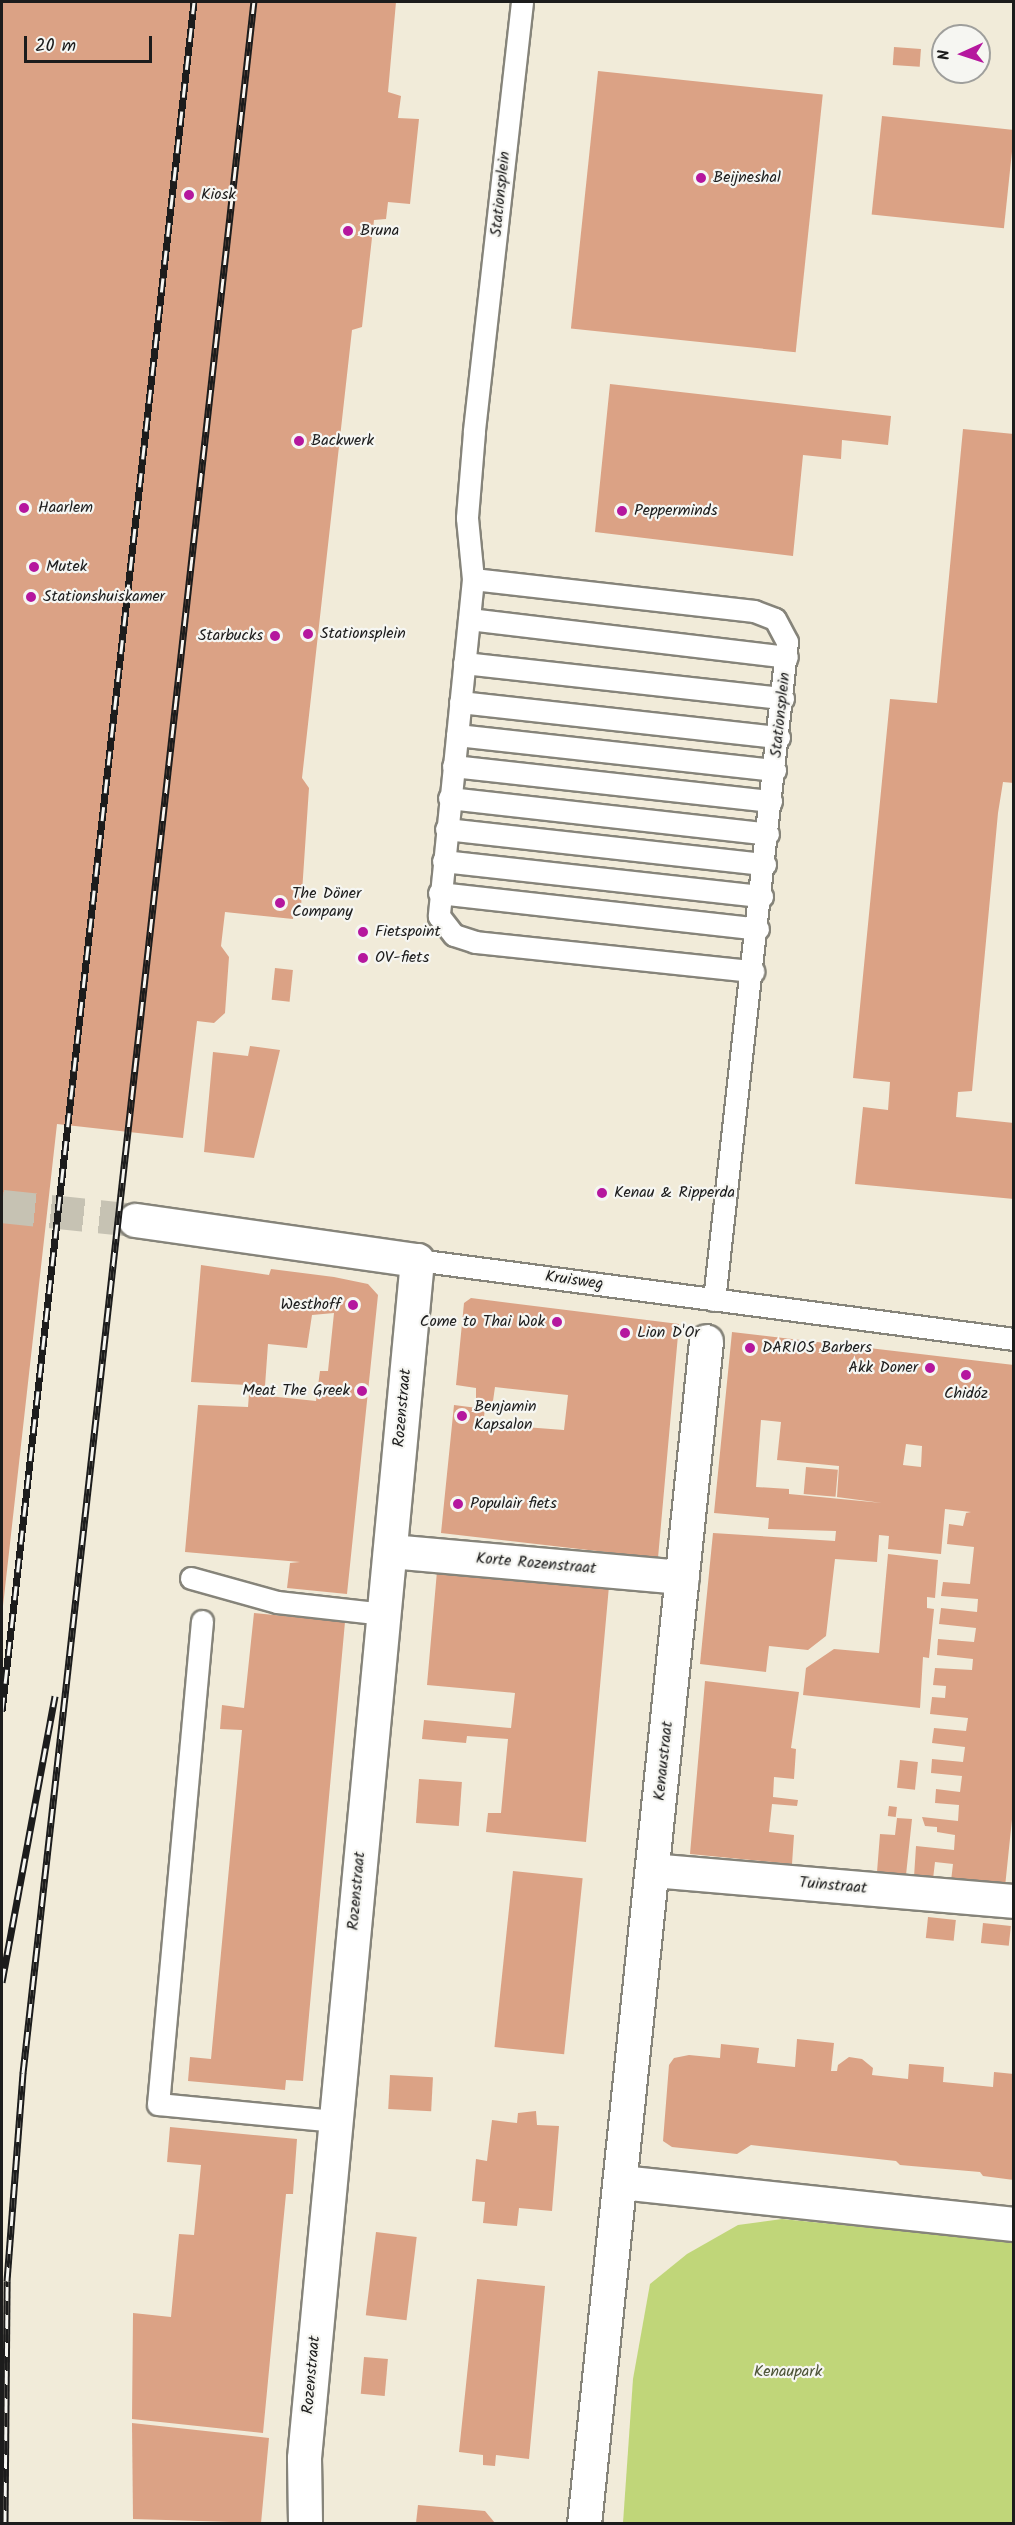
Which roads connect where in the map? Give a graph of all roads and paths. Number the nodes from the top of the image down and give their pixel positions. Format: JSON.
{"nodes":[{"id":1,"x":522,"y":2,"type":"edge"},
{"id":2,"x":473,"y":579,"type":"junction"},
{"id":3,"x":469,"y":620,"type":"junction"},
{"id":4,"x":787,"y":657,"type":"junction"},
{"id":5,"x":464,"y":663,"type":"junction"},
{"id":6,"x":783,"y":698,"type":"junction"},
{"id":7,"x":460,"y":702,"type":"junction"},
{"id":8,"x":457,"y":735,"type":"junction"},
{"id":9,"x":779,"y":737,"type":"junction"},
{"id":10,"x":453,"y":766,"type":"junction"},
{"id":11,"x":775,"y":771,"type":"junction"},
{"id":12,"x":449,"y":798,"type":"junction"},
{"id":13,"x":771,"y":801,"type":"junction"},
{"id":14,"x":446,"y":829,"type":"junction"},
{"id":15,"x":768,"y":834,"type":"junction"},
{"id":16,"x":443,"y":861,"type":"junction"},
{"id":17,"x":765,"y":864,"type":"junction"},
{"id":18,"x":440,"y":893,"type":"junction"},
{"id":19,"x":762,"y":896,"type":"junction"},
{"id":20,"x":758,"y":929,"type":"junction"},
{"id":21,"x":753,"y":971,"type":"junction"},
{"id":22,"x":135,"y":1220,"type":"tunnel mouth"},
{"id":23,"x":417,"y":1260,"type":"junction"},
{"id":24,"x":714,"y":1300,"type":"junction"},
{"id":25,"x":1014,"y":1339,"type":"edge"},
{"id":26,"x":706,"y":1341,"type":"dead end"},
{"id":27,"x":390,"y":1551,"type":"junction"},
{"id":28,"x":682,"y":1577,"type":"junction"},
{"id":29,"x":191,"y":1578,"type":"dead end"},
{"id":30,"x":384,"y":1614,"type":"junction"},
{"id":31,"x":202,"y":1621,"type":"dead end"},
{"id":32,"x":652,"y":1870,"type":"junction"},
{"id":33,"x":1014,"y":1901,"type":"edge"},
{"id":34,"x":336,"y":2121,"type":"junction"},
{"id":35,"x":621,"y":2182,"type":"junction"},
{"id":36,"x":1014,"y":2224,"type":"edge"},
{"id":37,"x":305,"y":2523,"type":"edge"},
{"id":38,"x":584,"y":2523,"type":"edge"}],
"edges":[{"from":1,"to":2,"type":"lane","name":"Stationsplein"},
{"from":2,"to":3,"type":"lane"},
{"from":2,"to":4,"type":"lane","name":"Stationsplein"},
{"from":3,"to":4,"type":"lane"},
{"from":3,"to":5,"type":"lane"},
{"from":4,"to":6,"type":"lane","name":"Stationsplein"},
{"from":5,"to":6,"type":"lane"},
{"from":5,"to":7,"type":"lane"},
{"from":6,"to":9,"type":"lane","name":"Stationsplein"},
{"from":7,"to":8,"type":"lane"},
{"from":7,"to":9,"type":"lane"},
{"from":8,"to":10,"type":"lane"},
{"from":8,"to":11,"type":"lane"},
{"from":9,"to":11,"type":"lane","name":"Stationsplein"},
{"from":10,"to":12,"type":"lane"},
{"from":10,"to":13,"type":"lane"},
{"from":11,"to":13,"type":"lane","name":"Stationsplein"},
{"from":12,"to":14,"type":"lane"},
{"from":12,"to":15,"type":"lane"},
{"from":13,"to":15,"type":"lane","name":"Stationsplein"},
{"from":14,"to":16,"type":"lane"},
{"from":14,"to":17,"type":"lane"},
{"from":15,"to":17,"type":"lane","name":"Stationsplein"},
{"from":16,"to":18,"type":"lane"},
{"from":16,"to":19,"type":"lane"},
{"from":17,"to":19,"type":"lane","name":"Stationsplein"},
{"from":18,"to":20,"type":"lane"},
{"from":18,"to":21,"type":"lane"},
{"from":19,"to":20,"type":"lane","name":"Stationsplein"},
{"from":20,"to":21,"type":"lane","name":"Stationsplein"},
{"from":21,"to":24,"type":"lane","name":"Stationsplein"},
{"from":22,"to":23,"type":"street","name":"Kruisweg"},
{"from":23,"to":24,"type":"lane","name":"Kruisweg"},
{"from":23,"to":27,"type":"street","name":"Rozenstraat"},
{"from":24,"to":25,"type":"lane","name":"Kruisweg"},
{"from":26,"to":28,"type":"street","name":"Kenaustraat"},
{"from":27,"to":28,"type":"street","name":"Korte Rozenstraat"},
{"from":27,"to":30,"type":"street","name":"Rozenstraat"},
{"from":28,"to":32,"type":"street","name":"Kenaustraat"},
{"from":29,"to":30,"type":"lane"},
{"from":30,"to":34,"type":"street","name":"Rozenstraat"},
{"from":31,"to":34,"type":"lane"},
{"from":32,"to":33,"type":"street","name":"Tuinstraat"},
{"from":32,"to":35,"type":"street","name":"Kenaustraat"},
{"from":34,"to":37,"type":"street","name":"Rozenstraat"},
{"from":35,"to":36,"type":"street"},
{"from":35,"to":38,"type":"street"}]}
